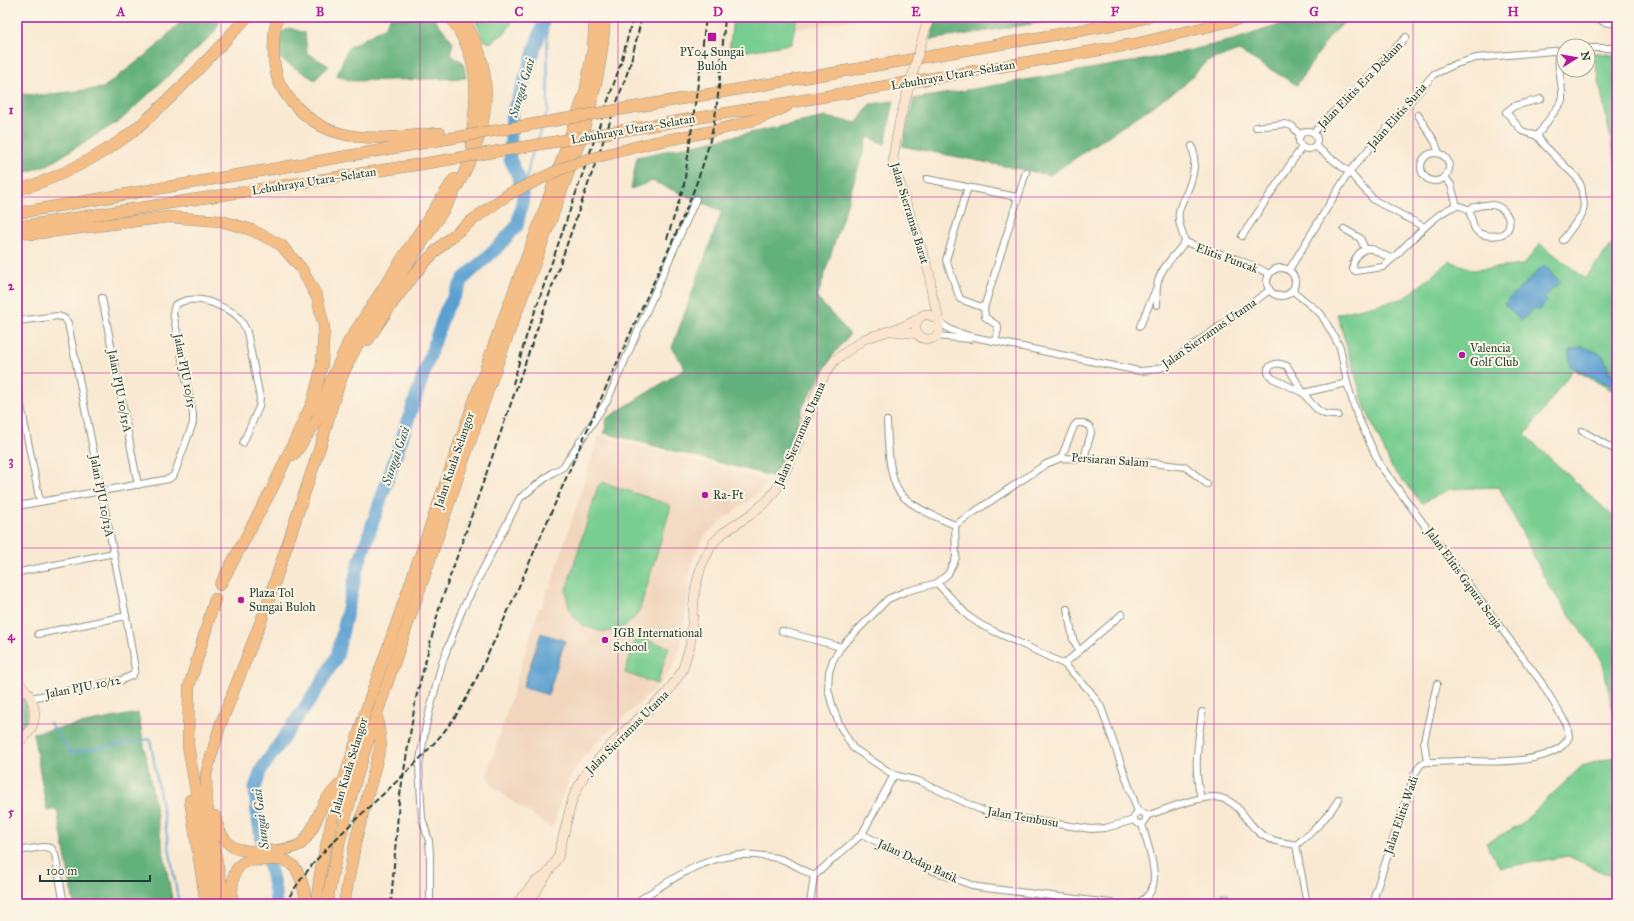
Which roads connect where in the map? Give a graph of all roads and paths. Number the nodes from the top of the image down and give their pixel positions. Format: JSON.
{"nodes":[{"id":1,"x":247,"y":17,"type":"edge"},
{"id":2,"x":278,"y":17,"type":"edge"},
{"id":3,"x":450,"y":17,"type":"edge"},
{"id":4,"x":462,"y":17,"type":"edge"},
{"id":5,"x":595,"y":17,"type":"edge"},
{"id":6,"x":605,"y":17,"type":"edge"},
{"id":7,"x":1148,"y":17,"type":"edge"},
{"id":8,"x":1247,"y":17,"type":"edge"},
{"id":9,"x":1596,"y":17,"type":"edge"},
{"id":10,"x":928,"y":21,"type":"edge"},
{"id":11,"x":1617,"y":24,"type":"edge"},
{"id":12,"x":1406,"y":37,"type":"dead end"},
{"id":13,"x":1596,"y":48,"type":"edge"},
{"id":14,"x":1617,"y":48,"type":"edge"},
{"id":15,"x":1556,"y":51,"type":"edge"},
{"id":16,"x":1560,"y":78,"type":"edge"},
{"id":17,"x":1541,"y":99,"type":"dead end"},
{"id":18,"x":796,"y":101,"type":"junction"},
{"id":19,"x":1418,"y":115,"type":"dead end"},
{"id":20,"x":1256,"y":127,"type":"dead end"},
{"id":21,"x":1314,"y":132,"type":"junction"},
{"id":22,"x":1300,"y":135,"type":"junction"},
{"id":23,"x":442,"y":136,"type":"junction"},
{"id":24,"x":1537,"y":136,"type":"junction"},
{"id":25,"x":1192,"y":146,"type":"dead end"},
{"id":26,"x":1315,"y":146,"type":"junction"},
{"id":27,"x":1302,"y":147,"type":"junction"},
{"id":28,"x":1439,"y":154,"type":"junction"},
{"id":29,"x":1026,"y":172,"type":"dead end"},
{"id":30,"x":1348,"y":172,"type":"junction"},
{"id":31,"x":1444,"y":177,"type":"junction"},
{"id":32,"x":927,"y":179,"type":"dead end"},
{"id":33,"x":968,"y":187,"type":"junction"},
{"id":34,"x":17,"y":190,"type":"edge"},
{"id":35,"x":1017,"y":197,"type":"junction"},
{"id":36,"x":696,"y":199,"type":"dead end"},
{"id":37,"x":1457,"y":206,"type":"junction"},
{"id":38,"x":1469,"y":209,"type":"junction"},
{"id":39,"x":17,"y":213,"type":"edge"},
{"id":40,"x":1424,"y":227,"type":"junction"},
{"id":41,"x":17,"y":228,"type":"edge"},
{"id":42,"x":1344,"y":229,"type":"dead end"},
{"id":43,"x":1242,"y":236,"type":"dead end"},
{"id":44,"x":1563,"y":240,"type":"dead end"},
{"id":45,"x":1185,"y":242,"type":"junction"},
{"id":46,"x":1365,"y":249,"type":"junction"},
{"id":47,"x":1392,"y":259,"type":"junction"},
{"id":48,"x":1289,"y":270,"type":"junction"},
{"id":49,"x":1269,"y":274,"type":"junction"},
{"id":50,"x":1157,"y":285,"type":"junction"},
{"id":51,"x":1270,"y":290,"type":"junction"},
{"id":52,"x":1292,"y":290,"type":"junction"},
{"id":53,"x":932,"y":293,"type":"junction"},
{"id":54,"x":102,"y":298,"type":"dead end"},
{"id":55,"x":1157,"y":305,"type":"dead end"},
{"id":56,"x":984,"y":308,"type":"junction"},
{"id":57,"x":921,"y":317,"type":"junction"},
{"id":58,"x":938,"y":320,"type":"junction"},
{"id":59,"x":17,"y":321,"type":"edge"},
{"id":60,"x":1140,"y":326,"type":"dead end"},
{"id":61,"x":890,"y":331,"type":"junction"},
{"id":62,"x":918,"y":334,"type":"junction"},
{"id":63,"x":936,"y":336,"type":"junction"},
{"id":64,"x":982,"y":339,"type":"junction"},
{"id":65,"x":995,"y":342,"type":"junction"},
{"id":66,"x":1347,"y":383,"type":"junction"},
{"id":67,"x":17,"y":386,"type":"edge"},
{"id":68,"x":1303,"y":393,"type":"junction"},
{"id":69,"x":331,"y":412,"type":"junction"},
{"id":70,"x":1338,"y":415,"type":"dead end"},
{"id":71,"x":886,"y":421,"type":"dead end"},
{"id":72,"x":1582,"y":431,"type":"dead end"},
{"id":73,"x":243,"y":443,"type":"dead end"},
{"id":74,"x":1617,"y":451,"type":"edge"},
{"id":75,"x":1061,"y":458,"type":"junction"},
{"id":76,"x":1084,"y":458,"type":"junction"},
{"id":77,"x":1207,"y":484,"type":"dead end"},
{"id":78,"x":138,"y":485,"type":"junction"},
{"id":79,"x":272,"y":489,"type":"junction"},
{"id":80,"x":101,"y":490,"type":"junction"},
{"id":81,"x":40,"y":502,"type":"junction"},
{"id":82,"x":17,"y":506,"type":"edge"},
{"id":83,"x":956,"y":525,"type":"junction"},
{"id":84,"x":114,"y":553,"type":"junction"},
{"id":85,"x":19,"y":572,"type":"dead end"},
{"id":86,"x":937,"y":583,"type":"junction"},
{"id":87,"x":220,"y":585,"type":"dead end"},
{"id":88,"x":214,"y":598,"type":"dead end"},
{"id":89,"x":268,"y":602,"type":"dead end"},
{"id":90,"x":1067,"y":609,"type":"dead end"},
{"id":91,"x":1122,"y":614,"type":"dead end"},
{"id":92,"x":126,"y":616,"type":"junction"},
{"id":93,"x":263,"y":616,"type":"dead end"},
{"id":94,"x":782,"y":631,"type":"dead end"},
{"id":95,"x":38,"y":634,"type":"dead end"},
{"id":96,"x":841,"y":647,"type":"junction"},
{"id":97,"x":1079,"y":651,"type":"junction"},
{"id":98,"x":1064,"y":664,"type":"junction"},
{"id":99,"x":133,"y":675,"type":"joint"},
{"id":100,"x":17,"y":682,"type":"edge"},
{"id":101,"x":1437,"y":684,"type":"dead end"},
{"id":102,"x":32,"y":698,"type":"junction"},
{"id":103,"x":1202,"y":712,"type":"dead end"},
{"id":104,"x":377,"y":714,"type":"junction"},
{"id":105,"x":17,"y":743,"type":"edge"},
{"id":106,"x":188,"y":746,"type":"junction"},
{"id":107,"x":1427,"y":762,"type":"junction"},
{"id":108,"x":206,"y":774,"type":"junction"},
{"id":109,"x":894,"y":775,"type":"junction"},
{"id":110,"x":343,"y":780,"type":"junction"},
{"id":111,"x":1202,"y":798,"type":"junction"},
{"id":112,"x":1339,"y":799,"type":"dead end"},
{"id":113,"x":1138,"y":812,"type":"junction"},
{"id":114,"x":1146,"y":816,"type":"junction"},
{"id":115,"x":1134,"y":820,"type":"junction"},
{"id":116,"x":1142,"y":824,"type":"junction"},
{"id":117,"x":862,"y":834,"type":"junction"},
{"id":118,"x":1296,"y":845,"type":"junction"},
{"id":119,"x":17,"y":851,"type":"edge"},
{"id":120,"x":284,"y":855,"type":"junction"},
{"id":121,"x":248,"y":856,"type":"junction"},
{"id":122,"x":546,"y":875,"type":"junction"},
{"id":123,"x":814,"y":876,"type":"junction"},
{"id":124,"x":64,"y":904,"type":"edge"},
{"id":125,"x":206,"y":904,"type":"edge"},
{"id":126,"x":216,"y":904,"type":"edge"},
{"id":127,"x":226,"y":904,"type":"edge"},
{"id":128,"x":232,"y":904,"type":"edge"},
{"id":129,"x":307,"y":904,"type":"edge"},
{"id":130,"x":316,"y":904,"type":"edge"},
{"id":131,"x":327,"y":904,"type":"edge"},
{"id":132,"x":344,"y":904,"type":"edge"},
{"id":133,"x":430,"y":904,"type":"edge"},
{"id":134,"x":516,"y":904,"type":"edge"},
{"id":135,"x":528,"y":904,"type":"edge"},
{"id":136,"x":636,"y":904,"type":"edge"},
{"id":137,"x":810,"y":904,"type":"edge"},
{"id":138,"x":1118,"y":904,"type":"edge"},
{"id":139,"x":1133,"y":904,"type":"edge"},
{"id":140,"x":1307,"y":904,"type":"edge"},
{"id":141,"x":1375,"y":904,"type":"edge"}],
"edges":[{"from":1,"to":34,"type":"highway"},
{"from":2,"to":23,"type":"highway"},
{"from":3,"to":79,"type":"highway"},
{"from":4,"to":69,"type":"highway"},
{"from":5,"to":110,"type":"highway","name":"Jalan Kuala Selangor"},
{"from":6,"to":104,"type":"highway","name":"Jalan Kuala Selangor"},
{"from":7,"to":23,"type":"highway","name":"Lebuhraya Utara–Selatan","bridge":true},
{"from":8,"to":18,"type":"highway","name":"Lebuhraya Utara–Selatan"},
{"from":9,"to":11,"type":"street"},
{"from":10,"to":53,"type":"street","name":"Jalan Sierramas Barat","bridge":true},
{"from":12,"to":21,"type":"street","name":"Jalan Elitis Era Dedaun"},
{"from":13,"to":14,"type":"street"},
{"from":15,"to":30,"type":"street","name":"Jalan Elitis Suria"},
{"from":16,"to":24,"type":"street"},
{"from":17,"to":24,"type":"street"},
{"from":18,"to":41,"type":"highway","name":"Lebuhraya Utara–Selatan","bridge":true},
{"from":18,"to":69,"type":"highway","bridge":true},
{"from":19,"to":28,"type":"street"},
{"from":20,"to":22,"type":"street"},
{"from":21,"to":22,"type":"street"},
{"from":21,"to":26,"type":"street"},
{"from":22,"to":27,"type":"street"},
{"from":23,"to":39,"type":"highway","name":"Lebuhraya Utara–Selatan"},
{"from":24,"to":44,"type":"street"},
{"from":25,"to":45,"type":"street"},
{"from":26,"to":27,"type":"street"},
{"from":26,"to":30,"type":"street"},
{"from":27,"to":43,"type":"street"},
{"from":28,"to":31,"type":"street"},
{"from":28,"to":31,"type":"street"},
{"from":29,"to":35,"type":"street"},
{"from":30,"to":40,"type":"street"},
{"from":30,"to":48,"type":"street","name":"Jalan Elitis Suria"},
{"from":31,"to":37,"type":"street"},
{"from":32,"to":33,"type":"street"},
{"from":33,"to":35,"type":"street"},
{"from":33,"to":56,"type":"street"},
{"from":35,"to":56,"type":"street"},
{"from":36,"to":133,"type":"street"},
{"from":37,"to":38,"type":"street"},
{"from":37,"to":40,"type":"street"},
{"from":38,"to":38,"type":"street"},
{"from":40,"to":47,"type":"street"},
{"from":41,"to":79,"type":"highway"},
{"from":42,"to":46,"type":"street"},
{"from":45,"to":49,"type":"street","name":"Elitis Puncak"},
{"from":45,"to":50,"type":"street"},
{"from":46,"to":47,"type":"street"},
{"from":46,"to":47,"type":"street"},
{"from":48,"to":49,"type":"street"},
{"from":48,"to":52,"type":"street"},
{"from":49,"to":51,"type":"street"},
{"from":50,"to":55,"type":"street"},
{"from":50,"to":60,"type":"street"},
{"from":51,"to":52,"type":"street"},
{"from":51,"to":65,"type":"street","name":"Jalan Sierramas Utama"},
{"from":52,"to":66,"type":"street","name":"Jalan Elitis Gapura Senja"},
{"from":53,"to":57,"type":"street","name":"Jalan Sierramas Barat"},
{"from":53,"to":58,"type":"street","name":"Jalan Sierramas Barat"},
{"from":54,"to":78,"type":"street","name":"Jalan PJU 10/15A"},
{"from":56,"to":65,"type":"street"},
{"from":57,"to":58,"type":"street"},
{"from":57,"to":61,"type":"street","name":"Jalan Sierramas Utama"},
{"from":57,"to":62,"type":"street"},
{"from":58,"to":63,"type":"street"},
{"from":58,"to":64,"type":"street","name":"Jalan Sierramas Utama"},
{"from":59,"to":80,"type":"street","name":"Jalan PJU 10/13A"},
{"from":61,"to":62,"type":"street","name":"Jalan Sierramas Utama"},
{"from":61,"to":122,"type":"street","name":"Jalan Sierramas Utama"},
{"from":62,"to":63,"type":"street"},
{"from":63,"to":64,"type":"street","name":"Jalan Sierramas Utama"},
{"from":64,"to":65,"type":"street","name":"Jalan Sierramas Utama"},
{"from":66,"to":68,"type":"street"},
{"from":66,"to":107,"type":"street","name":"Jalan Elitis Gapura Senja"},
{"from":67,"to":81,"type":"street"},
{"from":68,"to":68,"type":"street"},
{"from":68,"to":70,"type":"street"},
{"from":69,"to":89,"type":"highway"},
{"from":71,"to":83,"type":"street"},
{"from":72,"to":74,"type":"street"},
{"from":73,"to":78,"type":"street","name":"Jalan PJU 10/15"},
{"from":75,"to":76,"type":"street","name":"Persiaran Salam"},
{"from":75,"to":76,"type":"street"},
{"from":75,"to":83,"type":"street","name":"Persiaran Salam"},
{"from":76,"to":77,"type":"street","name":"Persiaran Salam"},
{"from":78,"to":80,"type":"street","name":"Jalan PJU 10/15"},
{"from":79,"to":87,"type":"highway"},
{"from":80,"to":81,"type":"street","name":"Jalan PJU 10/15"},
{"from":80,"to":84,"type":"street","name":"Jalan PJU 10/13A"},
{"from":81,"to":82,"type":"street","name":"Jalan PJU 10/15"},
{"from":83,"to":86,"type":"street"},
{"from":84,"to":85,"type":"street"},
{"from":84,"to":92,"type":"street","name":"Jalan PJU 10/13A"},
{"from":86,"to":96,"type":"street"},
{"from":86,"to":98,"type":"street"},
{"from":88,"to":106,"type":"highway"},
{"from":90,"to":97,"type":"street"},
{"from":91,"to":97,"type":"street"},
{"from":92,"to":95,"type":"street"},
{"from":92,"to":99,"type":"street","name":"Jalan PJU 10/13A"},
{"from":93,"to":108,"type":"highway"},
{"from":94,"to":96,"type":"street"},
{"from":96,"to":109,"type":"street"},
{"from":97,"to":98,"type":"street"},
{"from":98,"to":113,"type":"street"},
{"from":99,"to":102,"type":"street","name":"Jalan PJU 10/12"},
{"from":100,"to":102,"type":"street"},
{"from":101,"to":107,"type":"street","name":"Jalan Elitis Wadi"},
{"from":102,"to":105,"type":"street"},
{"from":103,"to":111,"type":"street"},
{"from":104,"to":131,"type":"highway","name":"Jalan Kuala Selangor"},
{"from":104,"to":132,"type":"highway"},
{"from":106,"to":125,"type":"highway"},
{"from":106,"to":126,"type":"highway"},
{"from":107,"to":141,"type":"street","name":"Jalan Elitis Wadi"},
{"from":108,"to":121,"type":"highway"},
{"from":108,"to":127,"type":"highway"},
{"from":109,"to":115,"type":"street","name":"Jalan Tembusu"},
{"from":109,"to":117,"type":"street"},
{"from":110,"to":120,"type":"highway"},
{"from":110,"to":130,"type":"highway","name":"Jalan Kuala Selangor"},
{"from":111,"to":114,"type":"street"},
{"from":111,"to":118,"type":"street"},
{"from":112,"to":118,"type":"street"},
{"from":113,"to":114,"type":"street"},
{"from":113,"to":115,"type":"street"},
{"from":114,"to":116,"type":"street"},
{"from":115,"to":116,"type":"street"},
{"from":116,"to":139,"type":"street"},
{"from":117,"to":123,"type":"street"},
{"from":117,"to":138,"type":"street","name":"Jalan Dedap Batik"},
{"from":118,"to":140,"type":"street"},
{"from":119,"to":124,"type":"street"},
{"from":120,"to":121,"type":"highway"},
{"from":120,"to":129,"type":"highway"},
{"from":121,"to":128,"type":"highway"},
{"from":122,"to":134,"type":"street","name":"Jalan Sierramas Utama"},
{"from":122,"to":135,"type":"street","name":"Jalan Sierramas Utama"},
{"from":123,"to":136,"type":"street"},
{"from":123,"to":137,"type":"street"}]}
